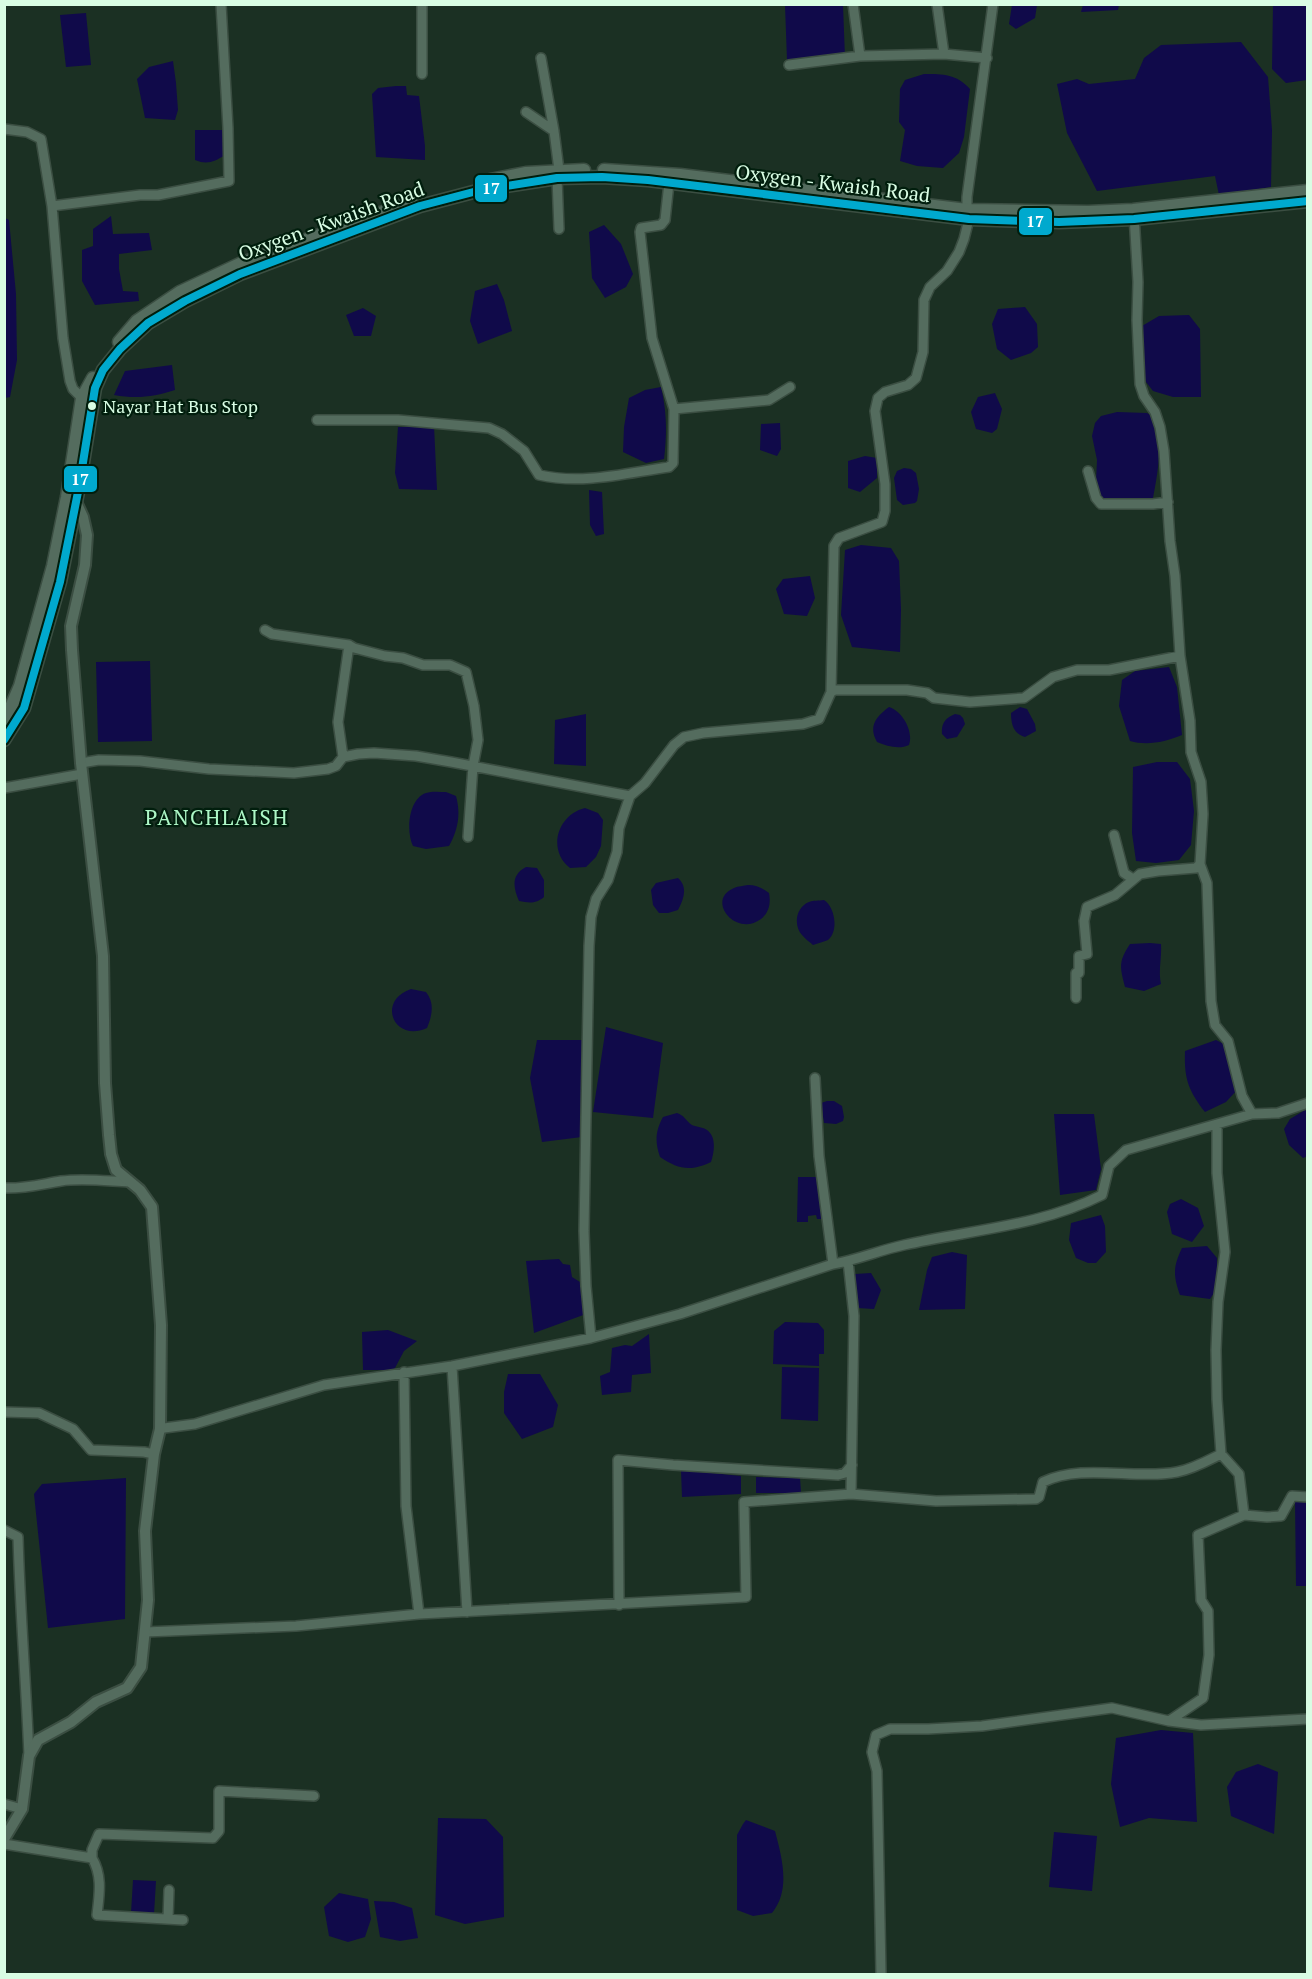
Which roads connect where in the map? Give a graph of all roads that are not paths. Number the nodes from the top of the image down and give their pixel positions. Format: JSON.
{"nodes":[{"id":1,"x":221,"y":4,"type":"edge"},
{"id":2,"x":422,"y":4,"type":"edge"},
{"id":3,"x":853,"y":4,"type":"edge"},
{"id":4,"x":937,"y":4,"type":"edge"},
{"id":5,"x":993,"y":4,"type":"edge"},
{"id":6,"x":944,"y":54,"type":"junction"},
{"id":7,"x":860,"y":56,"type":"junction"},
{"id":8,"x":541,"y":58,"type":"dead end"},
{"id":9,"x":987,"y":58,"type":"junction"},
{"id":10,"x":789,"y":65,"type":"dead end"},
{"id":11,"x":422,"y":74,"type":"dead end"},
{"id":12,"x":526,"y":112,"type":"dead end"},
{"id":13,"x":4,"y":129,"type":"edge"},
{"id":14,"x":554,"y":131,"type":"junction"},
{"id":15,"x":558,"y":174,"type":"junction"},
{"id":16,"x":669,"y":183,"type":"junction"},
{"id":17,"x":1308,"y":191,"type":"edge"},
{"id":18,"x":1308,"y":201,"type":"edge"},
{"id":19,"x":52,"y":206,"type":"junction"},
{"id":20,"x":1134,"y":214,"type":"junction"},
{"id":21,"x":968,"y":215,"type":"junction"},
{"id":22,"x":559,"y":229,"type":"dead end"},
{"id":23,"x":790,"y":387,"type":"dead end"},
{"id":24,"x":82,"y":398,"type":"junction"},
{"id":25,"x":674,"y":409,"type":"junction"},
{"id":26,"x":317,"y":420,"type":"dead end"},
{"id":27,"x":1088,"y":471,"type":"dead end"},
{"id":28,"x":71,"y":500,"type":"junction"},
{"id":29,"x":1168,"y":502,"type":"junction"},
{"id":30,"x":265,"y":630,"type":"dead end"},
{"id":31,"x":349,"y":645,"type":"junction"},
{"id":32,"x":1180,"y":656,"type":"junction"},
{"id":33,"x":831,"y":692,"type":"junction"},
{"id":34,"x":4,"y":723,"type":"edge"},
{"id":35,"x":4,"y":740,"type":"edge"},
{"id":36,"x":343,"y":758,"type":"junction"},
{"id":37,"x":473,"y":766,"type":"junction"},
{"id":38,"x":82,"y":768,"type":"junction"},
{"id":39,"x":4,"y":788,"type":"edge"},
{"id":40,"x":630,"y":796,"type":"junction"},
{"id":41,"x":1114,"y":835,"type":"dead end"},
{"id":42,"x":468,"y":837,"type":"dead end"},
{"id":43,"x":1200,"y":864,"type":"junction"},
{"id":44,"x":1133,"y":879,"type":"junction"},
{"id":45,"x":1076,"y":998,"type":"dead end"},
{"id":46,"x":815,"y":1078,"type":"dead end"},
{"id":47,"x":1308,"y":1103,"type":"edge"},
{"id":48,"x":1252,"y":1114,"type":"junction"},
{"id":49,"x":1217,"y":1125,"type":"junction"},
{"id":50,"x":129,"y":1182,"type":"junction"},
{"id":51,"x":4,"y":1188,"type":"edge"},
{"id":52,"x":848,"y":1261,"type":"junction"},
{"id":53,"x":833,"y":1264,"type":"junction"},
{"id":54,"x":591,"y":1338,"type":"junction"},
{"id":55,"x":452,"y":1366,"type":"junction"},
{"id":56,"x":404,"y":1372,"type":"junction"},
{"id":57,"x":4,"y":1412,"type":"edge"},
{"id":58,"x":164,"y":1428,"type":"dead end"},
{"id":59,"x":154,"y":1454,"type":"junction"},
{"id":60,"x":1221,"y":1454,"type":"junction"},
{"id":61,"x":852,"y":1465,"type":"junction"},
{"id":62,"x":851,"y":1494,"type":"junction"},
{"id":63,"x":1308,"y":1497,"type":"edge"},
{"id":64,"x":1244,"y":1515,"type":"junction"},
{"id":65,"x":4,"y":1530,"type":"edge"},
{"id":66,"x":619,"y":1605,"type":"junction"},
{"id":67,"x":467,"y":1612,"type":"junction"},
{"id":68,"x":419,"y":1614,"type":"junction"},
{"id":69,"x":145,"y":1632,"type":"junction"},
{"id":70,"x":1308,"y":1719,"type":"edge"},
{"id":71,"x":1169,"y":1721,"type":"junction"},
{"id":72,"x":29,"y":1756,"type":"junction"},
{"id":73,"x":314,"y":1796,"type":"dead end"},
{"id":74,"x":4,"y":1804,"type":"edge"},
{"id":75,"x":22,"y":1809,"type":"junction"},
{"id":76,"x":5,"y":1837,"type":"edge"},
{"id":77,"x":92,"y":1858,"type":"junction"},
{"id":78,"x":169,"y":1890,"type":"dead end"},
{"id":79,"x":168,"y":1919,"type":"junction"},
{"id":80,"x":183,"y":1920,"type":"dead end"},
{"id":81,"x":881,"y":1974,"type":"edge"}],
"edges":[{"from":1,"to":19,"type":"street"},
{"from":2,"to":11,"type":"street"},
{"from":3,"to":7,"type":"street"},
{"from":4,"to":6,"type":"street"},
{"from":5,"to":9,"type":"street"},
{"from":6,"to":7,"type":"street"},
{"from":6,"to":9,"type":"street"},
{"from":7,"to":10,"type":"street"},
{"from":8,"to":14,"type":"street"},
{"from":9,"to":21,"type":"street"},
{"from":12,"to":14,"type":"street"},
{"from":13,"to":19,"type":"street"},
{"from":14,"to":15,"type":"street"},
{"from":15,"to":16,"type":"main road","name":"Oxygen - Kwaish Road"},
{"from":15,"to":21,"type":"main road","name":"Oxygen - Kwaish Road"},
{"from":15,"to":22,"type":"street"},
{"from":15,"to":24,"type":"main road","name":"Oxygen - Kwaish Road"},
{"from":15,"to":28,"type":"main road","name":"Oxygen - Kwaish Road"},
{"from":16,"to":21,"type":"main road","name":"Oxygen - Kwaish Road"},
{"from":16,"to":25,"type":"street"},
{"from":17,"to":20,"type":"main road","name":"Oxygen - Kwaish Road"},
{"from":18,"to":20,"type":"main road","name":"Oxygen - Kwaish Road"},
{"from":19,"to":24,"type":"street"},
{"from":20,"to":21,"type":"main road","name":"Oxygen - Kwaish Road"},
{"from":20,"to":29,"type":"street"},
{"from":21,"to":33,"type":"street"},
{"from":23,"to":25,"type":"street"},
{"from":24,"to":28,"type":"main road","name":"Oxygen - Kwaish Road"},
{"from":25,"to":26,"type":"street"},
{"from":27,"to":29,"type":"street"},
{"from":28,"to":34,"type":"main road","name":"Oxygen - Kwaish Road"},
{"from":28,"to":35,"type":"main road","name":"Oxygen - Kwaish Road"},
{"from":28,"to":38,"type":"street"},
{"from":29,"to":32,"type":"street"},
{"from":30,"to":31,"type":"street"},
{"from":31,"to":36,"type":"street"},
{"from":31,"to":37,"type":"street"},
{"from":32,"to":33,"type":"street"},
{"from":32,"to":43,"type":"street"},
{"from":33,"to":40,"type":"street"},
{"from":36,"to":37,"type":"street"},
{"from":36,"to":38,"type":"street"},
{"from":37,"to":40,"type":"street"},
{"from":37,"to":42,"type":"street"},
{"from":38,"to":39,"type":"street"},
{"from":38,"to":50,"type":"street"},
{"from":40,"to":54,"type":"street"},
{"from":41,"to":44,"type":"street"},
{"from":43,"to":44,"type":"street"},
{"from":43,"to":48,"type":"street"},
{"from":44,"to":45,"type":"street"},
{"from":46,"to":53,"type":"street"},
{"from":47,"to":48,"type":"street"},
{"from":48,"to":49,"type":"street"},
{"from":49,"to":52,"type":"street"},
{"from":49,"to":60,"type":"street"},
{"from":50,"to":51,"type":"street"},
{"from":50,"to":59,"type":"street"},
{"from":52,"to":53,"type":"street"},
{"from":52,"to":61,"type":"street"},
{"from":53,"to":54,"type":"street"},
{"from":54,"to":55,"type":"street"},
{"from":55,"to":56,"type":"street"},
{"from":55,"to":67,"type":"street"},
{"from":56,"to":58,"type":"street"},
{"from":56,"to":68,"type":"street"},
{"from":57,"to":59,"type":"street"},
{"from":59,"to":69,"type":"street"},
{"from":60,"to":62,"type":"street"},
{"from":60,"to":64,"type":"street"},
{"from":61,"to":62,"type":"street"},
{"from":61,"to":66,"type":"street"},
{"from":62,"to":66,"type":"street"},
{"from":63,"to":64,"type":"street"},
{"from":64,"to":71,"type":"street"},
{"from":65,"to":72,"type":"street"},
{"from":66,"to":67,"type":"street"},
{"from":67,"to":68,"type":"street"},
{"from":68,"to":69,"type":"street"},
{"from":69,"to":72,"type":"street"},
{"from":70,"to":71,"type":"street"},
{"from":71,"to":81,"type":"street"},
{"from":72,"to":75,"type":"street"},
{"from":73,"to":77,"type":"street"},
{"from":74,"to":75,"type":"street"},
{"from":75,"to":76,"type":"street"},
{"from":76,"to":77,"type":"street"},
{"from":77,"to":79,"type":"street"},
{"from":78,"to":79,"type":"street"},
{"from":79,"to":80,"type":"street"}]}
